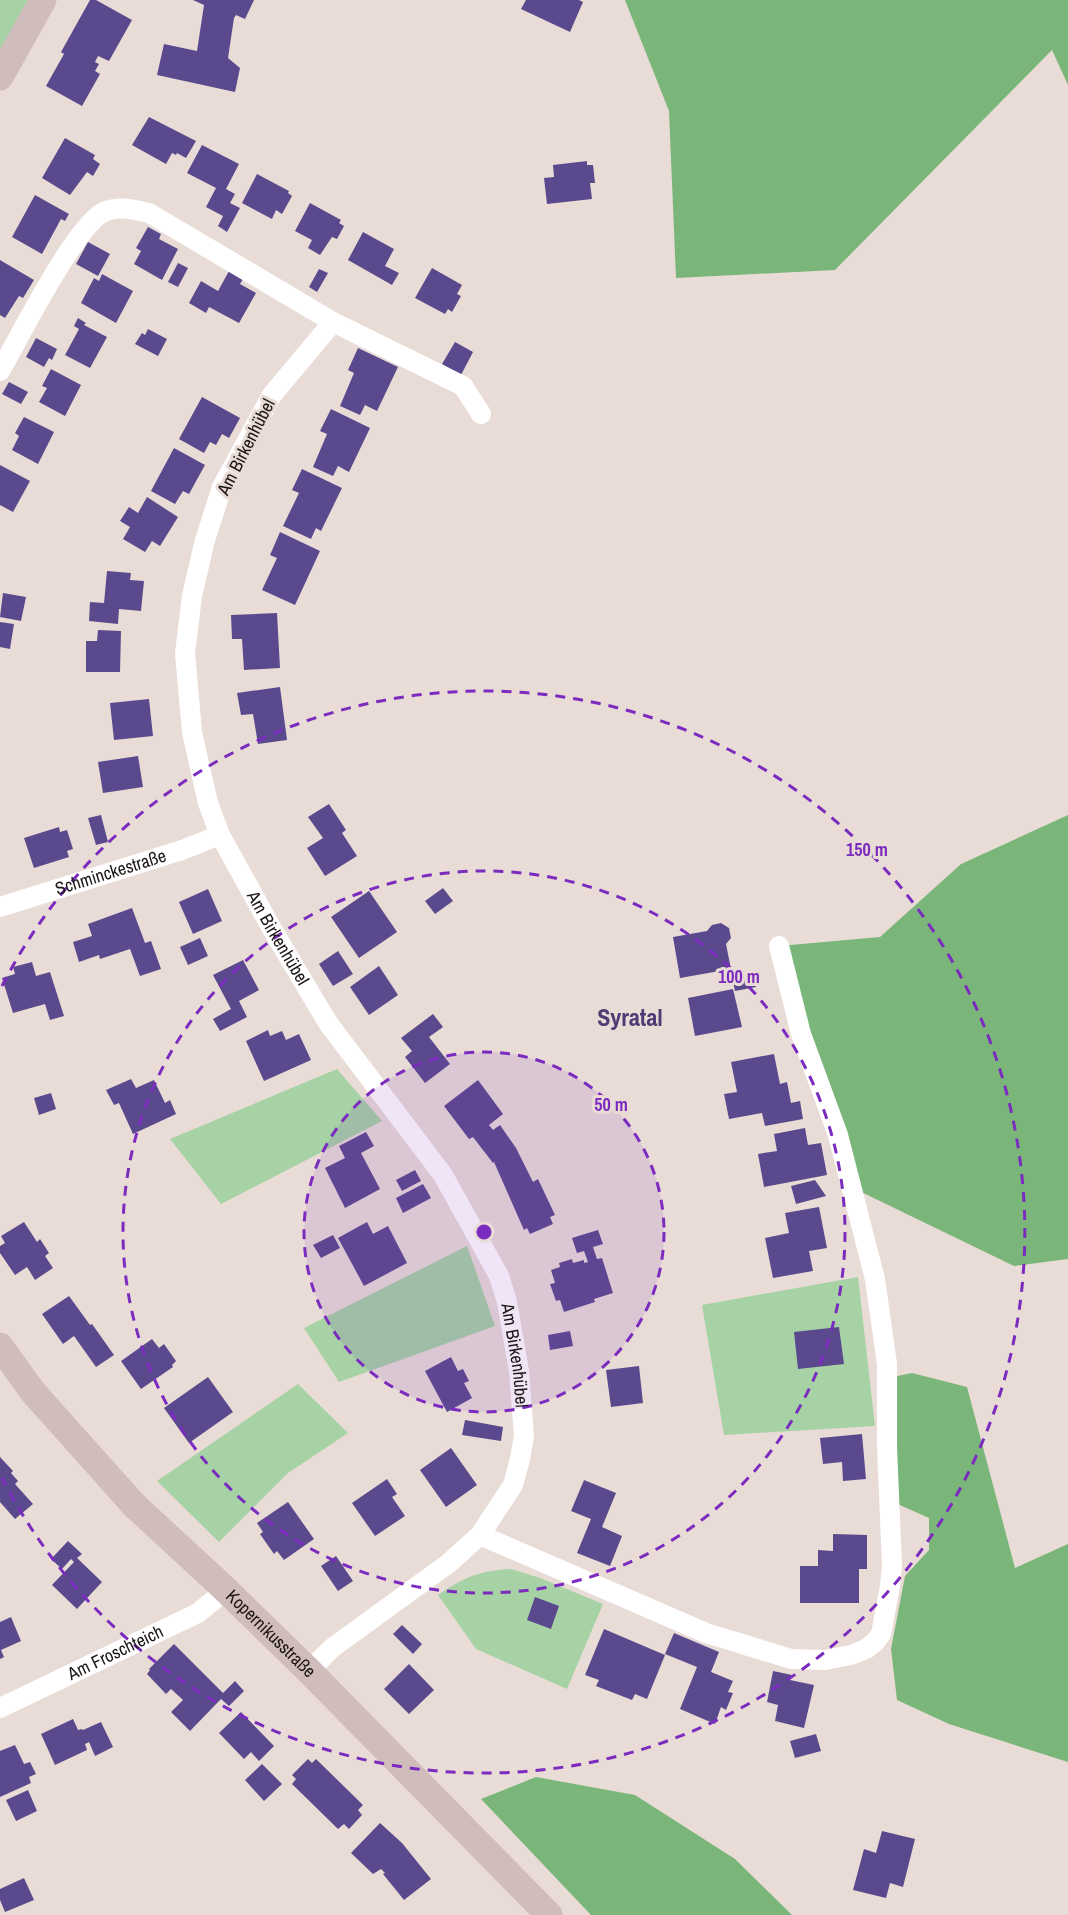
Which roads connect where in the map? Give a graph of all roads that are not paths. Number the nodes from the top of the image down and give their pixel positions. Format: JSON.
{"nodes":[{"id":1,"x":43,"y":0,"type":"edge"},
{"id":2,"x":0,"y":77,"type":"edge"},
{"id":3,"x":333,"y":322,"type":"junction"},
{"id":4,"x":0,"y":371,"type":"edge"},
{"id":5,"x":481,"y":414,"type":"dead end"},
{"id":6,"x":220,"y":835,"type":"junction"},
{"id":7,"x":0,"y":907,"type":"edge"},
{"id":8,"x":779,"y":946,"type":"dead end"},
{"id":9,"x":0,"y":1346,"type":"edge"},
{"id":10,"x":480,"y":1535,"type":"junction"},
{"id":11,"x":226,"y":1590,"type":"junction"},
{"id":12,"x":309,"y":1671,"type":"junction"},
{"id":13,"x":0,"y":1708,"type":"edge"},
{"id":14,"x":549,"y":1915,"type":"edge"}],
"edges":[{"from":1,"to":2,"type":"street"},
{"from":3,"to":4,"type":"street"},
{"from":3,"to":5,"type":"street"},
{"from":3,"to":6,"type":"street","name":"Am Birkenhübel"},
{"from":6,"to":7,"type":"street","name":"Schminckestraße"},
{"from":6,"to":10,"type":"street","name":"Am Birkenhübel"},
{"from":8,"to":10,"type":"street"},
{"from":9,"to":11,"type":"street","name":"Kopernikusstraße"},
{"from":10,"to":12,"type":"street","name":"Am Birkenhübel"},
{"from":11,"to":12,"type":"street","name":"Kopernikusstraße"},
{"from":11,"to":13,"type":"street","name":"Am Froschteich"},
{"from":12,"to":14,"type":"street","name":"Kopernikusstraße"}]}
